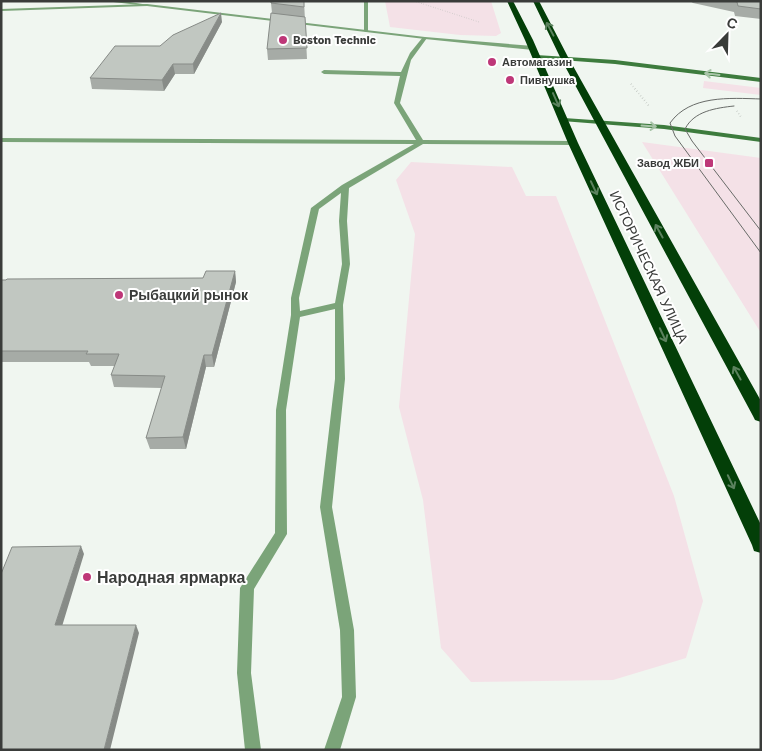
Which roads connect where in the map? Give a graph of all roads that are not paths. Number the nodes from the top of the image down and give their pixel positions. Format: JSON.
{"nodes":[{"id":1,"x":107,"y":1,"type":"edge"},
{"id":2,"x":366,"y":1,"type":"edge"},
{"id":3,"x":510,"y":1,"type":"edge"},
{"id":4,"x":536,"y":1,"type":"edge"},
{"id":5,"x":147,"y":5,"type":"junction"},
{"id":6,"x":1,"y":10,"type":"edge"},
{"id":7,"x":366,"y":31,"type":"junction"},
{"id":8,"x":426,"y":38,"type":"junction"},
{"id":9,"x":532,"y":48,"type":"junction"},
{"id":10,"x":536,"y":57,"type":"junction"},
{"id":11,"x":564,"y":57,"type":"junction"},
{"id":12,"x":324,"y":72,"type":"dead end"},
{"id":13,"x":404,"y":74,"type":"junction"},
{"id":14,"x":761,"y":80,"type":"edge"},
{"id":15,"x":564,"y":120,"type":"junction"},
{"id":16,"x":600,"y":123,"type":"junction"},
{"id":17,"x":1,"y":140,"type":"edge"},
{"id":18,"x":761,"y":140,"type":"edge"},
{"id":19,"x":421,"y":143,"type":"junction"},
{"id":20,"x":573,"y":143,"type":"junction"},
{"id":21,"x":346,"y":187,"type":"junction"},
{"id":22,"x":339,"y":305,"type":"junction"},
{"id":23,"x":296,"y":315,"type":"junction"},
{"id":24,"x":761,"y":416,"type":"edge"},
{"id":25,"x":761,"y":545,"type":"edge"},
{"id":26,"x":253,"y":750,"type":"edge"},
{"id":27,"x":332,"y":750,"type":"edge"}],
"edges":[{"from":1,"to":5,"type":"street"},
{"from":2,"to":7,"type":"street"},
{"from":3,"to":9,"type":"highway","name":"ИСТОРИЧЕСКАЯ УЛИЦА"},
{"from":11,"to":4,"type":"highway","name":"ИСТОРИЧЕСКАЯ УЛИЦА","one_way":true},
{"from":5,"to":6,"type":"street"},
{"from":5,"to":7,"type":"street"},
{"from":7,"to":8,"type":"street"},
{"from":8,"to":9,"type":"street"},
{"from":8,"to":13,"type":"street"},
{"from":9,"to":10,"type":"highway","name":"ИСТОРИЧЕСКАЯ УЛИЦА"},
{"from":10,"to":11,"type":"main road"},
{"from":10,"to":15,"type":"highway","name":"ИСТОРИЧЕСКАЯ УЛИЦА","one_way":true},
{"from":14,"to":11,"type":"main road","one_way":true},
{"from":11,"to":16,"type":"highway","name":"ИСТОРИЧЕСКАЯ УЛИЦА"},
{"from":12,"to":13,"type":"street"},
{"from":13,"to":19,"type":"street"},
{"from":15,"to":16,"type":"main road"},
{"from":15,"to":20,"type":"highway","name":"ИСТОРИЧЕСКАЯ УЛИЦА"},
{"from":16,"to":18,"type":"main road","one_way":true},
{"from":24,"to":16,"type":"highway","name":"ИСТОРИЧЕСКАЯ УЛИЦА","one_way":true},
{"from":17,"to":19,"type":"street"},
{"from":19,"to":20,"type":"street"},
{"from":19,"to":21,"type":"street"},
{"from":20,"to":25,"type":"highway","name":"ИСТОРИЧЕСКАЯ УЛИЦА","one_way":true},
{"from":21,"to":22,"type":"street"},
{"from":21,"to":23,"type":"street"},
{"from":22,"to":23,"type":"street"},
{"from":22,"to":27,"type":"street"},
{"from":23,"to":26,"type":"street"}]}
